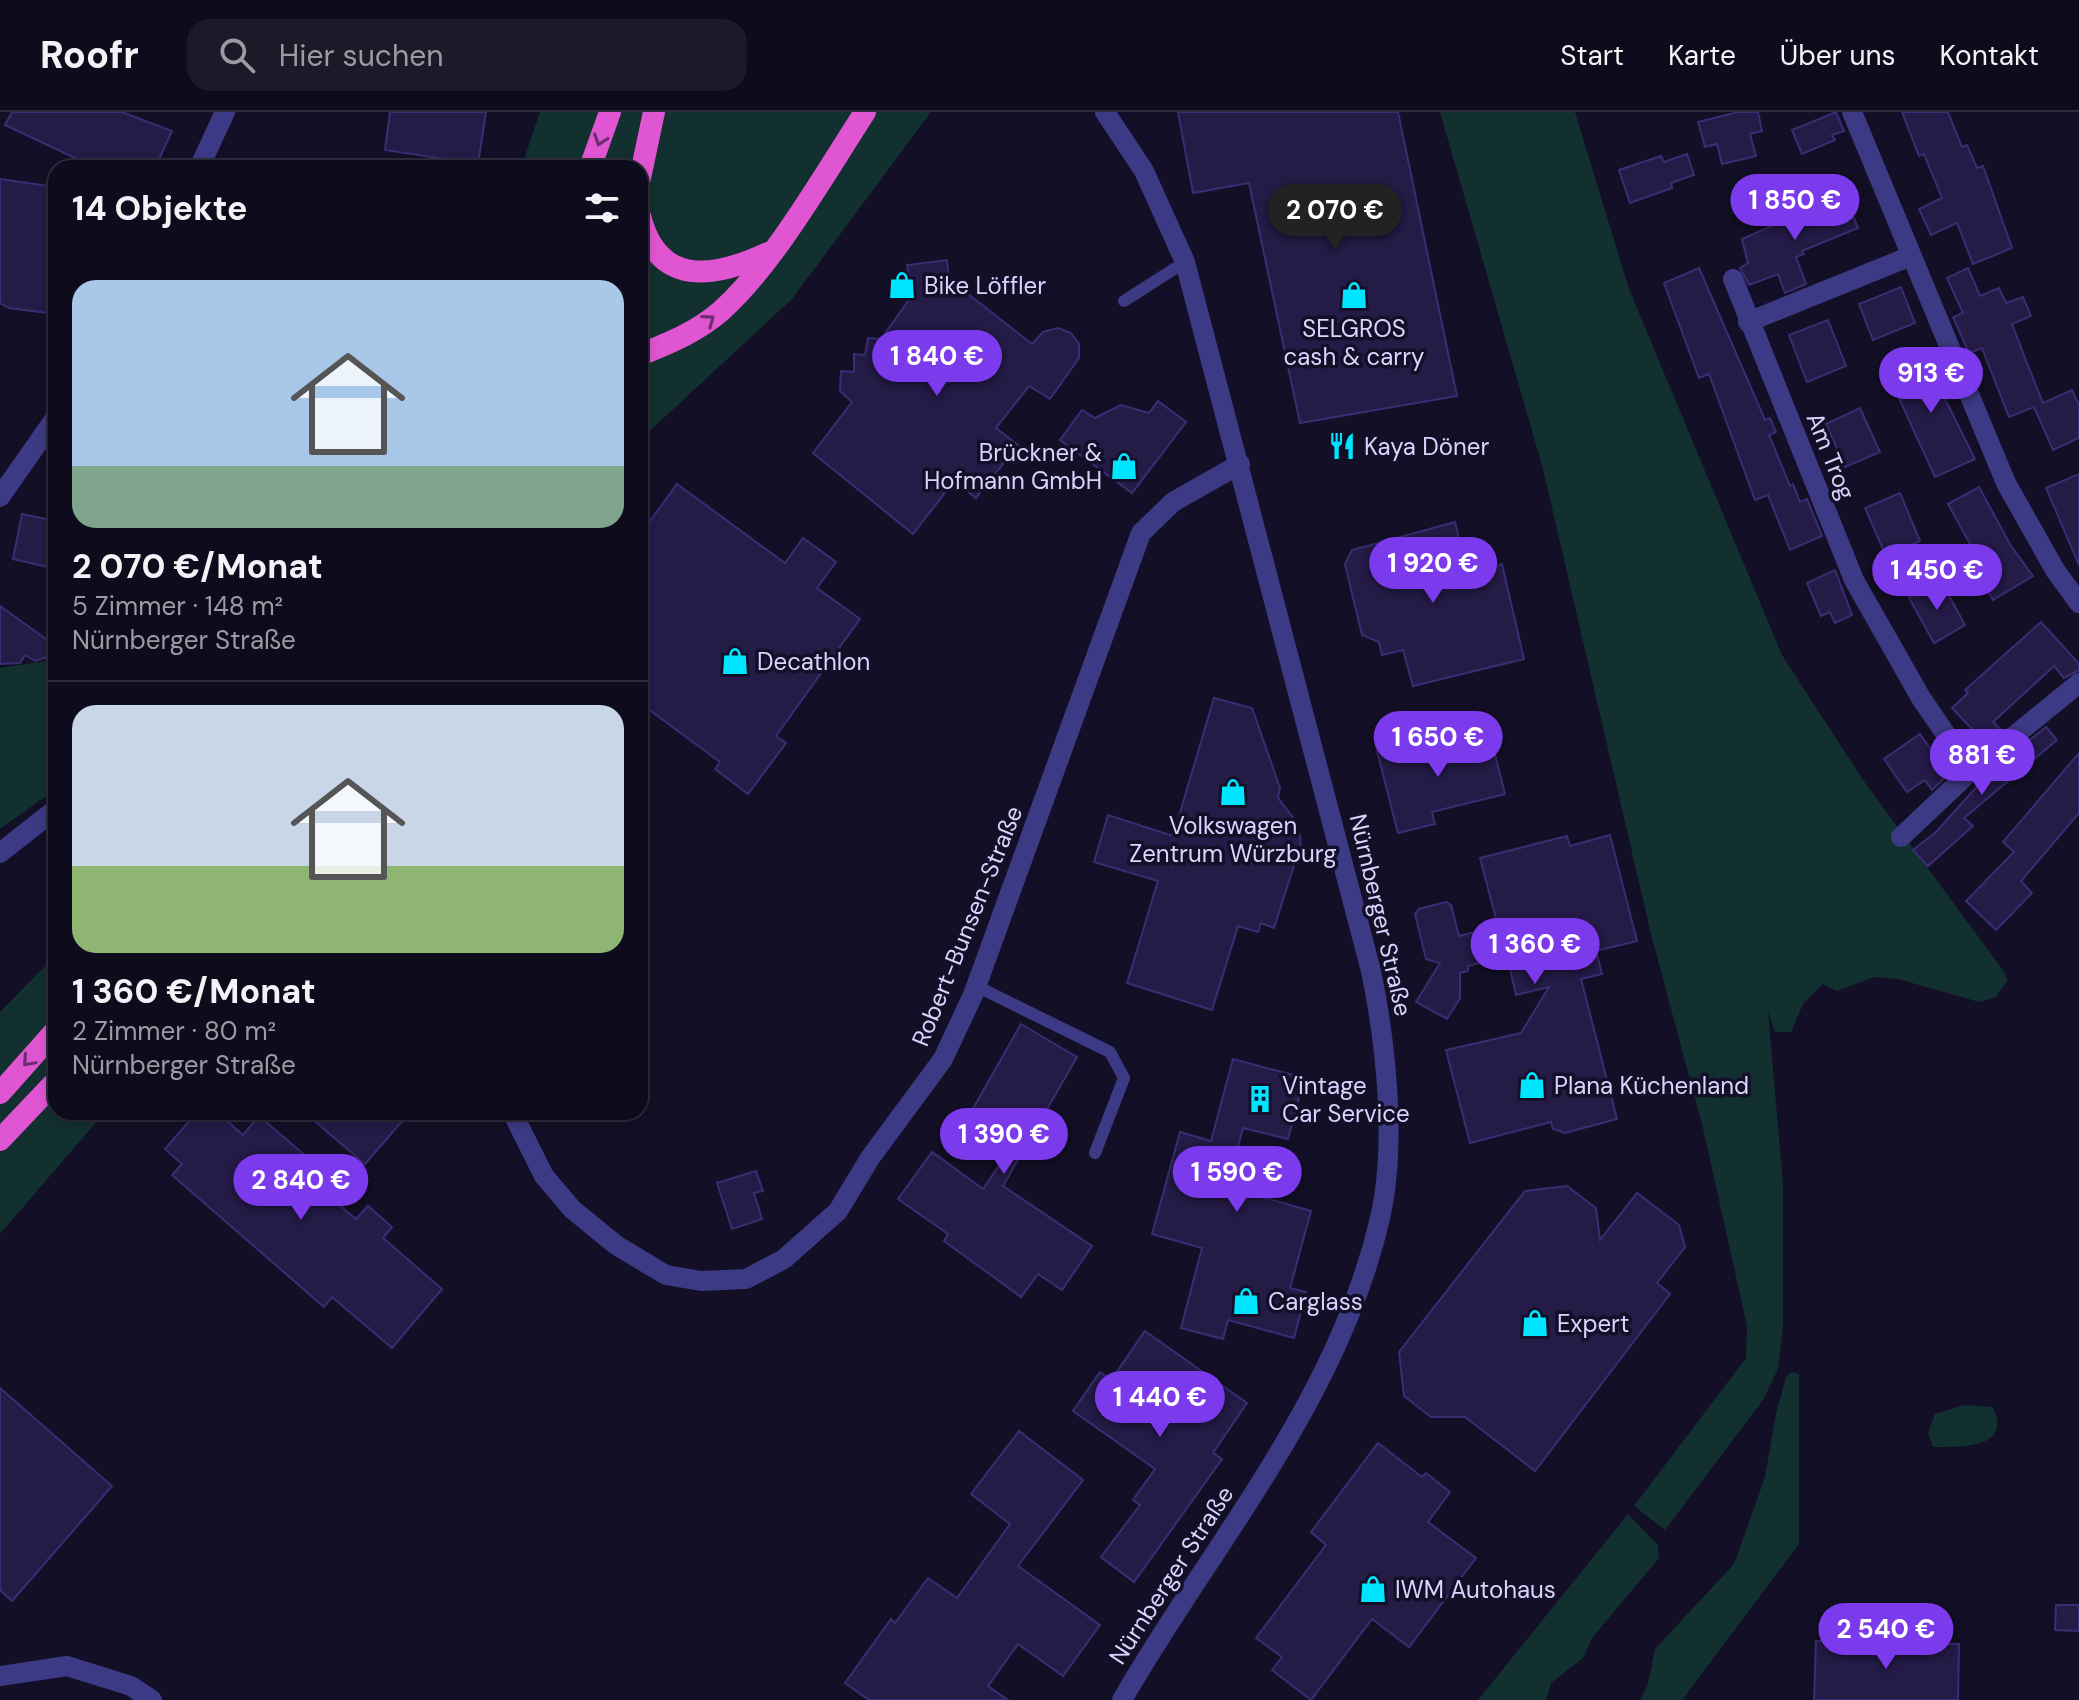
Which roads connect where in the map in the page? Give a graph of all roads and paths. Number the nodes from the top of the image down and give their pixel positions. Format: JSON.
{"nodes":[{"id":1,"x":225,"y":112,"type":"edge"},
{"id":2,"x":610,"y":112,"type":"edge"},
{"id":3,"x":651,"y":112,"type":"edge"},
{"id":4,"x":865,"y":112,"type":"edge"},
{"id":5,"x":1105,"y":112,"type":"edge"},
{"id":6,"x":1852,"y":112,"type":"edge"},
{"id":7,"x":203,"y":160,"type":"edge"},
{"id":8,"x":593,"y":160,"type":"edge"},
{"id":9,"x":630,"y":160,"type":"edge"},
{"id":10,"x":643,"y":160,"type":"edge"},
{"id":11,"x":648,"y":238,"type":"edge"},
{"id":12,"x":772,"y":250,"type":"junction"},
{"id":13,"x":1911,"y":256,"type":"junction"},
{"id":14,"x":1185,"y":262,"type":"junction"},
{"id":15,"x":1733,"y":279,"type":"dead end"},
{"id":16,"x":1124,"y":301,"type":"dead end"},
{"id":17,"x":1748,"y":322,"type":"junction"},
{"id":18,"x":648,"y":352,"type":"edge"},
{"id":19,"x":48,"y":428,"type":"edge"},
{"id":20,"x":1240,"y":464,"type":"junction"},
{"id":21,"x":0,"y":497,"type":"edge"},
{"id":22,"x":2079,"y":603,"type":"edge"},
{"id":23,"x":2079,"y":683,"type":"edge"},
{"id":24,"x":1971,"y":771,"type":"junction"},
{"id":25,"x":48,"y":815,"type":"edge"},
{"id":26,"x":1901,"y":837,"type":"dead end"},
{"id":27,"x":0,"y":853,"type":"edge"},
{"id":28,"x":976,"y":986,"type":"junction"},
{"id":29,"x":48,"y":1039,"type":"edge"},
{"id":30,"x":48,"y":1089,"type":"edge"},
{"id":31,"x":0,"y":1093,"type":"edge"},
{"id":32,"x":516,"y":1120,"type":"edge"},
{"id":33,"x":0,"y":1140,"type":"edge"},
{"id":34,"x":1095,"y":1153,"type":"dead end"},
{"id":35,"x":0,"y":1676,"type":"edge"},
{"id":36,"x":152,"y":1700,"type":"edge"},
{"id":37,"x":1122,"y":1700,"type":"edge"}],
"edges":[{"from":1,"to":7,"type":"street"},
{"from":2,"to":8,"type":"highway","one_way":true},
{"from":3,"to":9,"type":"highway"},
{"from":3,"to":10,"type":"highway"},
{"from":4,"to":12,"type":"highway"},
{"from":5,"to":14,"type":"street","name":"Nürnberger Straße"},
{"from":6,"to":13,"type":"street"},
{"from":11,"to":12,"type":"highway"},
{"from":18,"to":12,"type":"highway","one_way":true},
{"from":13,"to":17,"type":"street"},
{"from":13,"to":22,"type":"street"},
{"from":14,"to":16,"type":"lane"},
{"from":14,"to":20,"type":"street","name":"Nürnberger Straße"},
{"from":15,"to":17,"type":"street","name":"Am Trog"},
{"from":17,"to":24,"type":"street","name":"Am Trog"},
{"from":19,"to":21,"type":"street"},
{"from":20,"to":28,"type":"street","name":"Robert-Bunsen-Straße"},
{"from":20,"to":37,"type":"street","name":"Nürnberger Straße"},
{"from":23,"to":24,"type":"street"},
{"from":24,"to":26,"type":"street"},
{"from":25,"to":27,"type":"street"},
{"from":28,"to":32,"type":"street","name":"Robert-Bunsen-Straße"},
{"from":28,"to":34,"type":"lane"},
{"from":29,"to":31,"type":"highway","one_way":true},
{"from":30,"to":33,"type":"highway"},
{"from":35,"to":36,"type":"street"}]}
